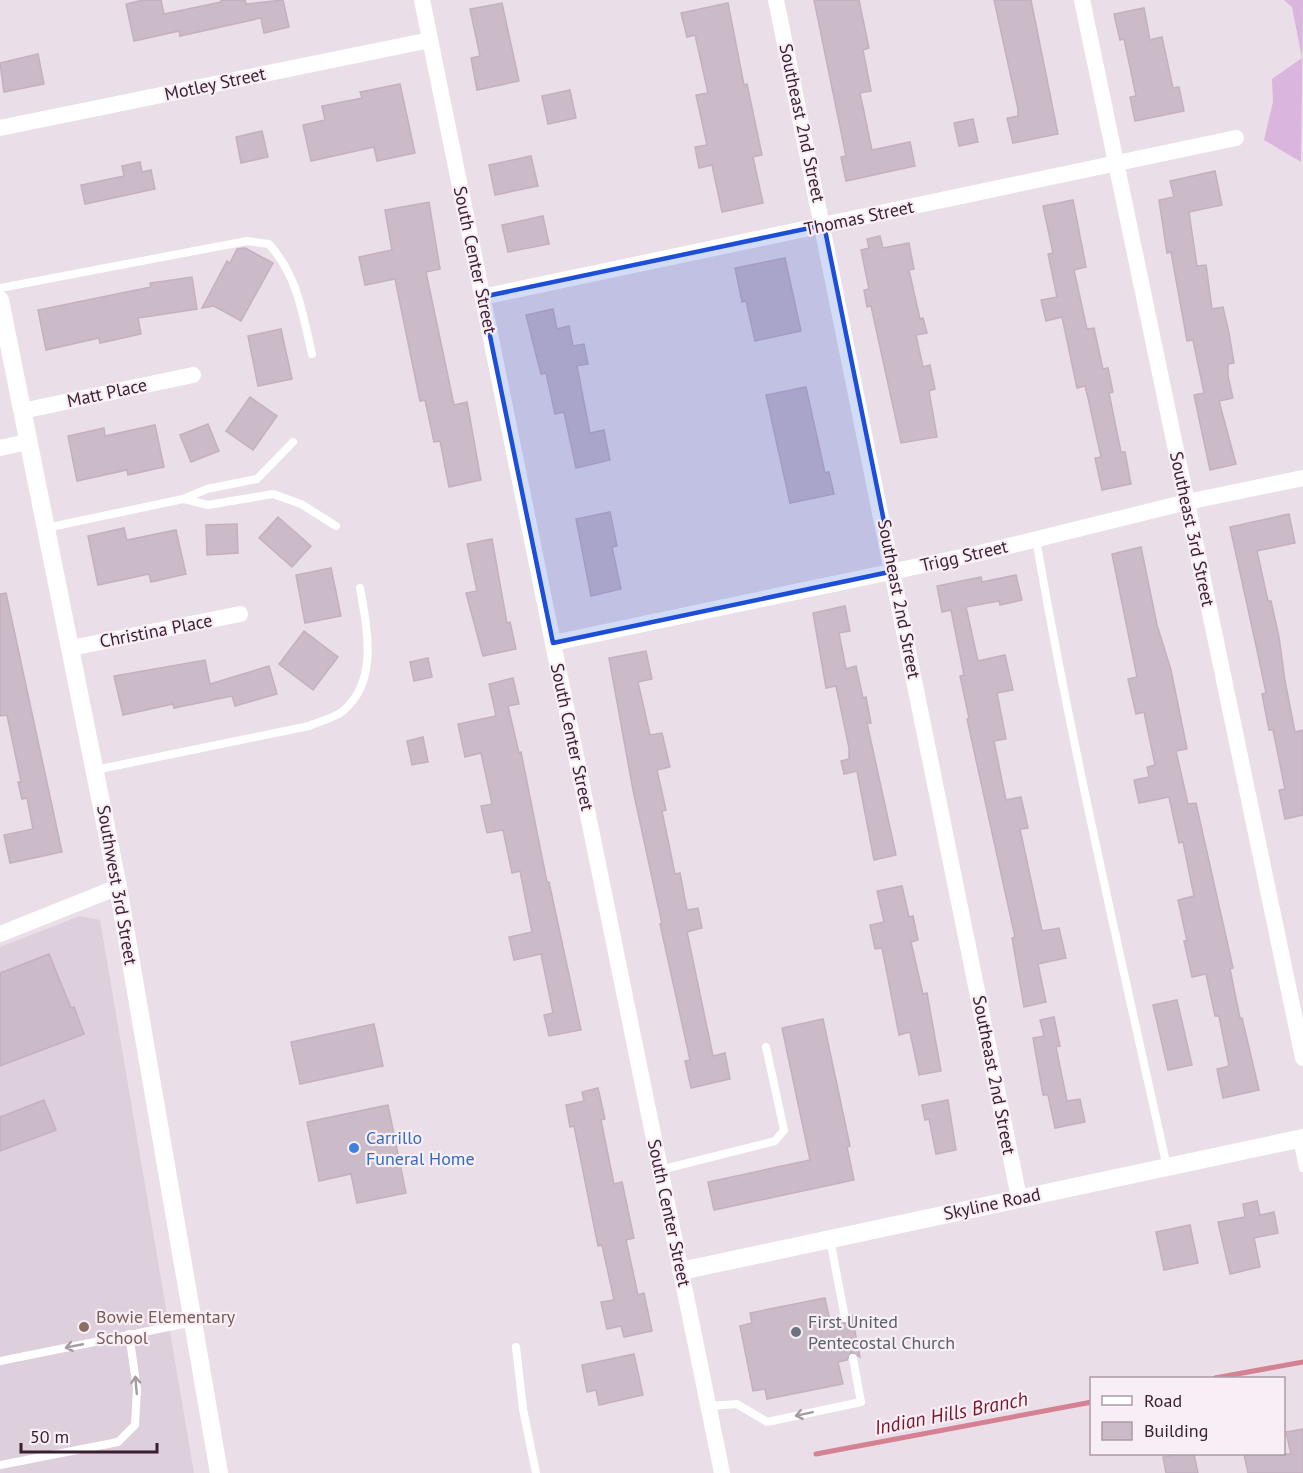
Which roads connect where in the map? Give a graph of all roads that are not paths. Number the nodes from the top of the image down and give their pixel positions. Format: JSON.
{"nodes":[{"id":1,"x":422,"y":0,"type":"edge"},
{"id":2,"x":776,"y":0,"type":"edge"},
{"id":3,"x":1082,"y":0,"type":"edge"},
{"id":4,"x":430,"y":40,"type":"junction"},
{"id":5,"x":0,"y":128,"type":"edge"},
{"id":6,"x":1236,"y":138,"type":"dead end"},
{"id":7,"x":1116,"y":164,"type":"junction"},
{"id":8,"x":824,"y":225,"type":"junction"},
{"id":9,"x":0,"y":288,"type":"edge"},
{"id":10,"x":482,"y":297,"type":"junction"},
{"id":11,"x":0,"y":300,"type":"edge"},
{"id":12,"x":312,"y":354,"type":"dead end"},
{"id":13,"x":193,"y":375,"type":"dead end"},
{"id":14,"x":22,"y":411,"type":"junction"},
{"id":15,"x":27,"y":442,"type":"junction"},
{"id":16,"x":293,"y":442,"type":"dead end"},
{"id":17,"x":0,"y":448,"type":"edge"},
{"id":18,"x":1303,"y":478,"type":"edge"},
{"id":19,"x":183,"y":499,"type":"junction"},
{"id":20,"x":1187,"y":502,"type":"junction"},
{"id":21,"x":336,"y":526,"type":"dead end"},
{"id":22,"x":45,"y":528,"type":"junction"},
{"id":23,"x":1036,"y":539,"type":"junction"},
{"id":24,"x":894,"y":571,"type":"junction"},
{"id":25,"x":360,"y":588,"type":"dead end"},
{"id":26,"x":240,"y":614,"type":"dead end"},
{"id":27,"x":553,"y":643,"type":"junction"},
{"id":28,"x":71,"y":648,"type":"junction"},
{"id":29,"x":95,"y":770,"type":"junction"},
{"id":30,"x":118,"y":888,"type":"junction"},
{"id":31,"x":0,"y":934,"type":"edge"},
{"id":32,"x":766,"y":1047,"type":"dead end"},
{"id":33,"x":1303,"y":1058,"type":"edge"},
{"id":34,"x":1300,"y":1139,"type":"edge"},
{"id":35,"x":1167,"y":1167,"type":"junction"},
{"id":36,"x":1303,"y":1168,"type":"edge"},
{"id":37,"x":660,"y":1170,"type":"junction"},
{"id":38,"x":1019,"y":1198,"type":"junction"},
{"id":39,"x":830,"y":1239,"type":"junction"},
{"id":40,"x":681,"y":1271,"type":"junction"},
{"id":41,"x":845,"y":1318,"type":"dead end"},
{"id":42,"x":193,"y":1322,"type":"junction"},
{"id":43,"x":129,"y":1335,"type":"junction"},
{"id":44,"x":516,"y":1347,"type":"dead end"},
{"id":45,"x":853,"y":1359,"type":"dead end"},
{"id":46,"x":0,"y":1360,"type":"edge"},
{"id":47,"x":708,"y":1406,"type":"junction"},
{"id":48,"x":0,"y":1465,"type":"edge"},
{"id":49,"x":219,"y":1473,"type":"edge"},
{"id":50,"x":536,"y":1473,"type":"edge"},
{"id":51,"x":722,"y":1473,"type":"edge"}],
"edges":[{"from":1,"to":4,"type":"street","name":"South Center Street"},
{"from":2,"to":8,"type":"street","name":"Southeast 2nd Street"},
{"from":3,"to":7,"type":"street","name":"Southeast 3rd Street"},
{"from":4,"to":5,"type":"street","name":"Motley Street"},
{"from":4,"to":10,"type":"street","name":"South Center Street"},
{"from":6,"to":7,"type":"street","name":"Thomas Street"},
{"from":7,"to":8,"type":"street","name":"Thomas Street"},
{"from":7,"to":20,"type":"street","name":"Southeast 3rd Street"},
{"from":8,"to":10,"type":"street","name":"Thomas Street"},
{"from":8,"to":24,"type":"street","name":"Southeast 2nd Street"},
{"from":9,"to":12,"type":"lane"},
{"from":10,"to":27,"type":"street","name":"South Center Street"},
{"from":11,"to":14,"type":"street","name":"Southwest 3rd Street"},
{"from":13,"to":14,"type":"street","name":"Matt Place"},
{"from":14,"to":15,"type":"street","name":"Southwest 3rd Street"},
{"from":15,"to":17,"type":"street"},
{"from":15,"to":22,"type":"street","name":"Southwest 3rd Street"},
{"from":16,"to":19,"type":"lane"},
{"from":18,"to":20,"type":"street","name":"Trigg Street"},
{"from":19,"to":21,"type":"lane"},
{"from":19,"to":22,"type":"lane"},
{"from":20,"to":23,"type":"street","name":"Trigg Street"},
{"from":20,"to":33,"type":"street","name":"Southeast 3rd Street"},
{"from":22,"to":28,"type":"street","name":"Southwest 3rd Street"},
{"from":23,"to":24,"type":"street","name":"Trigg Street"},
{"from":23,"to":35,"type":"lane"},
{"from":24,"to":27,"type":"street","name":"Trigg Street"},
{"from":24,"to":38,"type":"street","name":"Southeast 2nd Street"},
{"from":25,"to":29,"type":"lane"},
{"from":26,"to":28,"type":"street","name":"Christina Place"},
{"from":27,"to":37,"type":"street","name":"South Center Street"},
{"from":28,"to":29,"type":"street","name":"Southwest 3rd Street"},
{"from":29,"to":30,"type":"street","name":"Southwest 3rd Street"},
{"from":30,"to":31,"type":"street"},
{"from":30,"to":42,"type":"street","name":"Southwest 3rd Street"},
{"from":32,"to":37,"type":"lane"},
{"from":34,"to":35,"type":"street","name":"Skyline Road"},
{"from":34,"to":36,"type":"lane"},
{"from":35,"to":38,"type":"street","name":"Skyline Road"},
{"from":37,"to":40,"type":"street","name":"South Center Street"},
{"from":38,"to":39,"type":"street","name":"Skyline Road"},
{"from":39,"to":40,"type":"street","name":"Skyline Road"},
{"from":39,"to":41,"type":"lane"},
{"from":40,"to":47,"type":"street","name":"South Center Street"},
{"from":42,"to":43,"type":"lane"},
{"from":42,"to":49,"type":"street","name":"Southwest 3rd Street"},
{"from":43,"to":46,"type":"lane","one_way":true},
{"from":48,"to":43,"type":"lane","one_way":true},
{"from":44,"to":50,"type":"lane"},
{"from":45,"to":47,"type":"lane","one_way":true},
{"from":47,"to":51,"type":"street","name":"South Center Street"}]}
